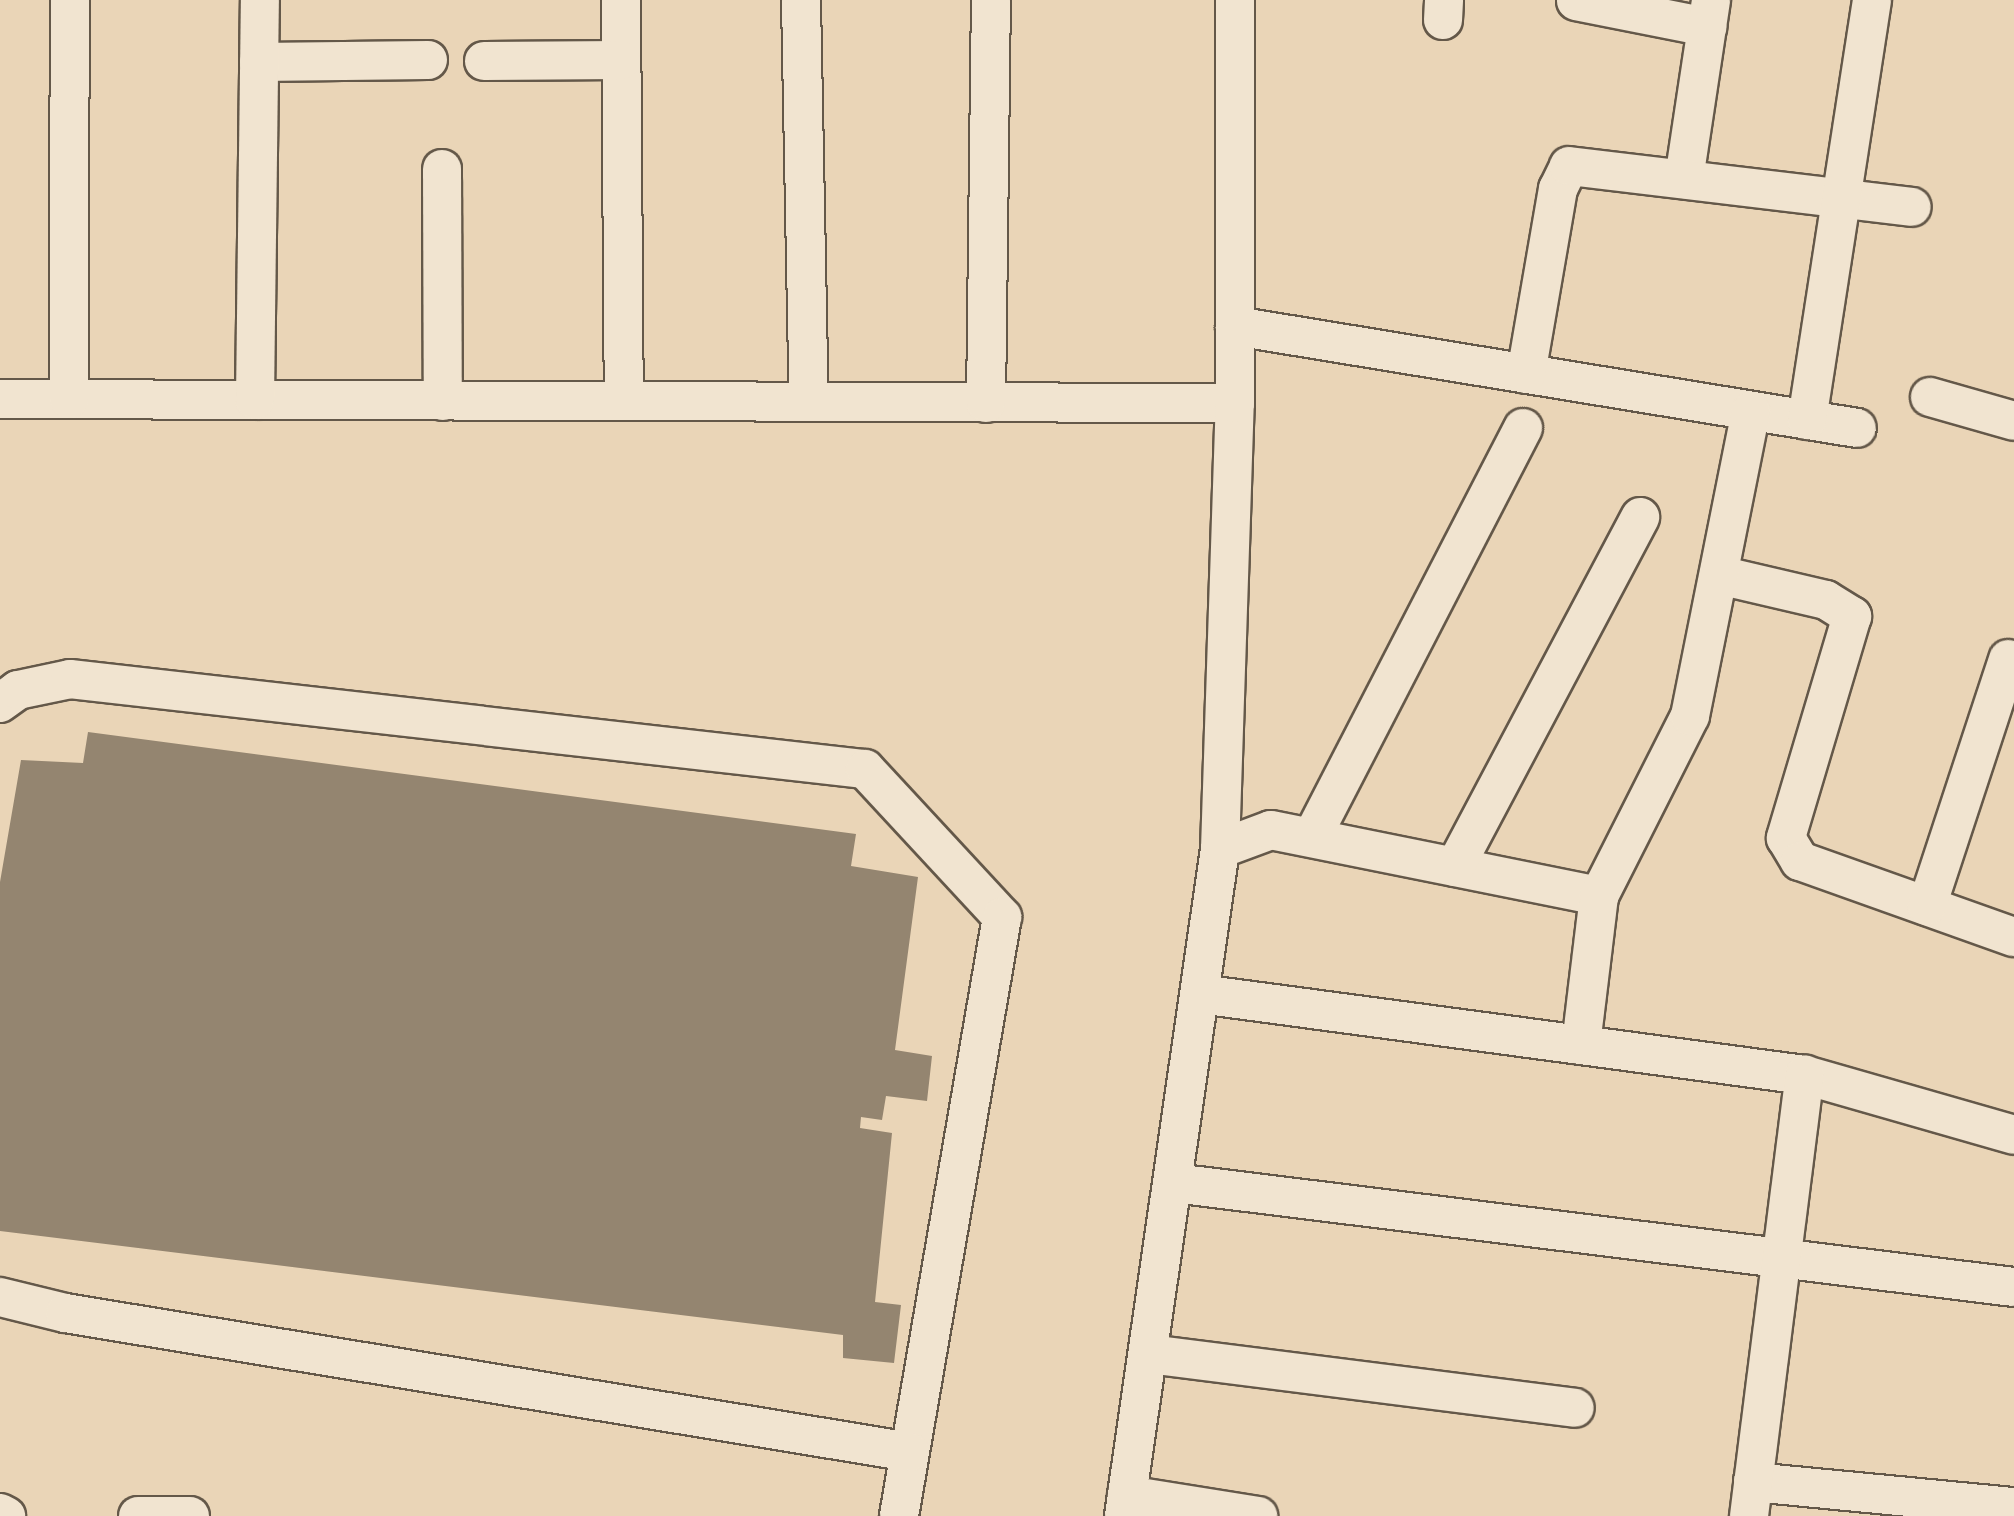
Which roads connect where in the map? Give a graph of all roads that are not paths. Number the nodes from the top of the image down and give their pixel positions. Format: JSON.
{"nodes":[{"id":1,"x":70,"y":0,"type":"edge"},
{"id":2,"x":260,"y":0,"type":"edge"},
{"id":3,"x":621,"y":0,"type":"edge"},
{"id":4,"x":801,"y":0,"type":"edge"},
{"id":5,"x":991,"y":0,"type":"edge"},
{"id":6,"x":1235,"y":0,"type":"edge"},
{"id":7,"x":1872,"y":0,"type":"edge"},
{"id":8,"x":1576,"y":1,"type":"edge"},
{"id":9,"x":1709,"y":13,"type":"edge"},
{"id":10,"x":428,"y":60,"type":"dead end"},
{"id":11,"x":621,"y":60,"type":"junction"},
{"id":12,"x":484,"y":61,"type":"dead end"},
{"id":13,"x":259,"y":62,"type":"junction"},
{"id":14,"x":442,"y":169,"type":"dead end"},
{"id":15,"x":1684,"y":179,"type":"junction"},
{"id":16,"x":1841,"y":198,"type":"junction"},
{"id":17,"x":1912,"y":207,"type":"dead end"},
{"id":18,"x":1235,"y":326,"type":"junction"},
{"id":19,"x":1527,"y":374,"type":"junction"},
{"id":20,"x":1930,"y":397,"type":"dead end"},
{"id":21,"x":0,"y":399,"type":"edge"},
{"id":22,"x":69,"y":400,"type":"junction"},
{"id":23,"x":255,"y":400,"type":"junction"},
{"id":24,"x":443,"y":401,"type":"junction"},
{"id":25,"x":624,"y":401,"type":"junction"},
{"id":26,"x":809,"y":402,"type":"junction"},
{"id":27,"x":986,"y":402,"type":"junction"},
{"id":28,"x":1235,"y":403,"type":"junction"},
{"id":29,"x":1751,"y":411,"type":"junction"},
{"id":30,"x":1807,"y":420,"type":"junction"},
{"id":31,"x":2014,"y":421,"type":"edge"},
{"id":32,"x":1523,"y":428,"type":"dead end"},
{"id":33,"x":1857,"y":428,"type":"dead end"},
{"id":34,"x":1640,"y":517,"type":"dead end"},
{"id":35,"x":1719,"y":575,"type":"junction"},
{"id":36,"x":2008,"y":659,"type":"dead end"},
{"id":37,"x":0,"y":703,"type":"edge"},
{"id":38,"x":1313,"y":835,"type":"junction"},
{"id":39,"x":1220,"y":849,"type":"junction"},
{"id":40,"x":1455,"y":867,"type":"junction"},
{"id":41,"x":1600,"y":896,"type":"junction"},
{"id":42,"x":1927,"y":906,"type":"junction"},
{"id":43,"x":2014,"y":937,"type":"edge"},
{"id":44,"x":1200,"y":993,"type":"junction"},
{"id":45,"x":1581,"y":1045,"type":"junction"},
{"id":46,"x":1805,"y":1075,"type":"junction"},
{"id":47,"x":2014,"y":1135,"type":"edge"},
{"id":48,"x":1174,"y":1183,"type":"junction"},
{"id":49,"x":1782,"y":1257,"type":"junction"},
{"id":50,"x":2014,"y":1287,"type":"edge"},
{"id":51,"x":0,"y":1297,"type":"edge"},
{"id":52,"x":1149,"y":1354,"type":"junction"},
{"id":53,"x":1575,"y":1408,"type":"dead end"},
{"id":54,"x":910,"y":1452,"type":"junction"},
{"id":55,"x":1751,"y":1499,"type":"edge"},
{"id":56,"x":1125,"y":1506,"type":"edge"},
{"id":57,"x":2014,"y":1507,"type":"edge"},
{"id":58,"x":0,"y":1513,"type":"edge"},
{"id":59,"x":6,"y":1516,"type":"edge"},
{"id":60,"x":138,"y":1516,"type":"edge"},
{"id":61,"x":190,"y":1516,"type":"edge"},
{"id":62,"x":899,"y":1516,"type":"edge"},
{"id":63,"x":1258,"y":1516,"type":"edge"}],
"edges":[{"from":1,"to":22,"type":"street"},
{"from":2,"to":13,"type":"street"},
{"from":3,"to":11,"type":"street"},
{"from":4,"to":26,"type":"street"},
{"from":5,"to":27,"type":"street"},
{"from":6,"to":18,"type":"street"},
{"from":7,"to":16,"type":"street"},
{"from":8,"to":9,"type":"street"},
{"from":9,"to":15,"type":"street"},
{"from":10,"to":13,"type":"street"},
{"from":11,"to":12,"type":"street"},
{"from":11,"to":25,"type":"street"},
{"from":13,"to":23,"type":"street"},
{"from":14,"to":24,"type":"street"},
{"from":15,"to":16,"type":"street"},
{"from":15,"to":19,"type":"street"},
{"from":16,"to":17,"type":"street"},
{"from":16,"to":30,"type":"street"},
{"from":18,"to":19,"type":"street"},
{"from":18,"to":28,"type":"street"},
{"from":19,"to":29,"type":"street"},
{"from":20,"to":31,"type":"street"},
{"from":21,"to":22,"type":"street"},
{"from":22,"to":23,"type":"street"},
{"from":23,"to":24,"type":"street"},
{"from":24,"to":25,"type":"street"},
{"from":25,"to":26,"type":"street"},
{"from":26,"to":27,"type":"street"},
{"from":27,"to":28,"type":"street"},
{"from":28,"to":39,"type":"street"},
{"from":29,"to":30,"type":"street"},
{"from":29,"to":35,"type":"street"},
{"from":30,"to":33,"type":"street"},
{"from":32,"to":38,"type":"street"},
{"from":34,"to":40,"type":"street"},
{"from":35,"to":41,"type":"street"},
{"from":35,"to":42,"type":"street"},
{"from":36,"to":42,"type":"street"},
{"from":37,"to":54,"type":"street"},
{"from":38,"to":39,"type":"street"},
{"from":38,"to":40,"type":"street"},
{"from":39,"to":44,"type":"street"},
{"from":40,"to":41,"type":"street"},
{"from":41,"to":45,"type":"street"},
{"from":42,"to":43,"type":"street"},
{"from":44,"to":45,"type":"street"},
{"from":44,"to":48,"type":"street"},
{"from":45,"to":46,"type":"street"},
{"from":46,"to":47,"type":"street"},
{"from":46,"to":49,"type":"street"},
{"from":48,"to":49,"type":"street"},
{"from":48,"to":52,"type":"street"},
{"from":49,"to":50,"type":"street"},
{"from":49,"to":55,"type":"street"},
{"from":51,"to":54,"type":"street"},
{"from":52,"to":53,"type":"street"},
{"from":52,"to":56,"type":"street"},
{"from":54,"to":62,"type":"street"},
{"from":55,"to":57,"type":"street"},
{"from":56,"to":63,"type":"street"},
{"from":58,"to":59,"type":"street"},
{"from":60,"to":61,"type":"street"}]}
